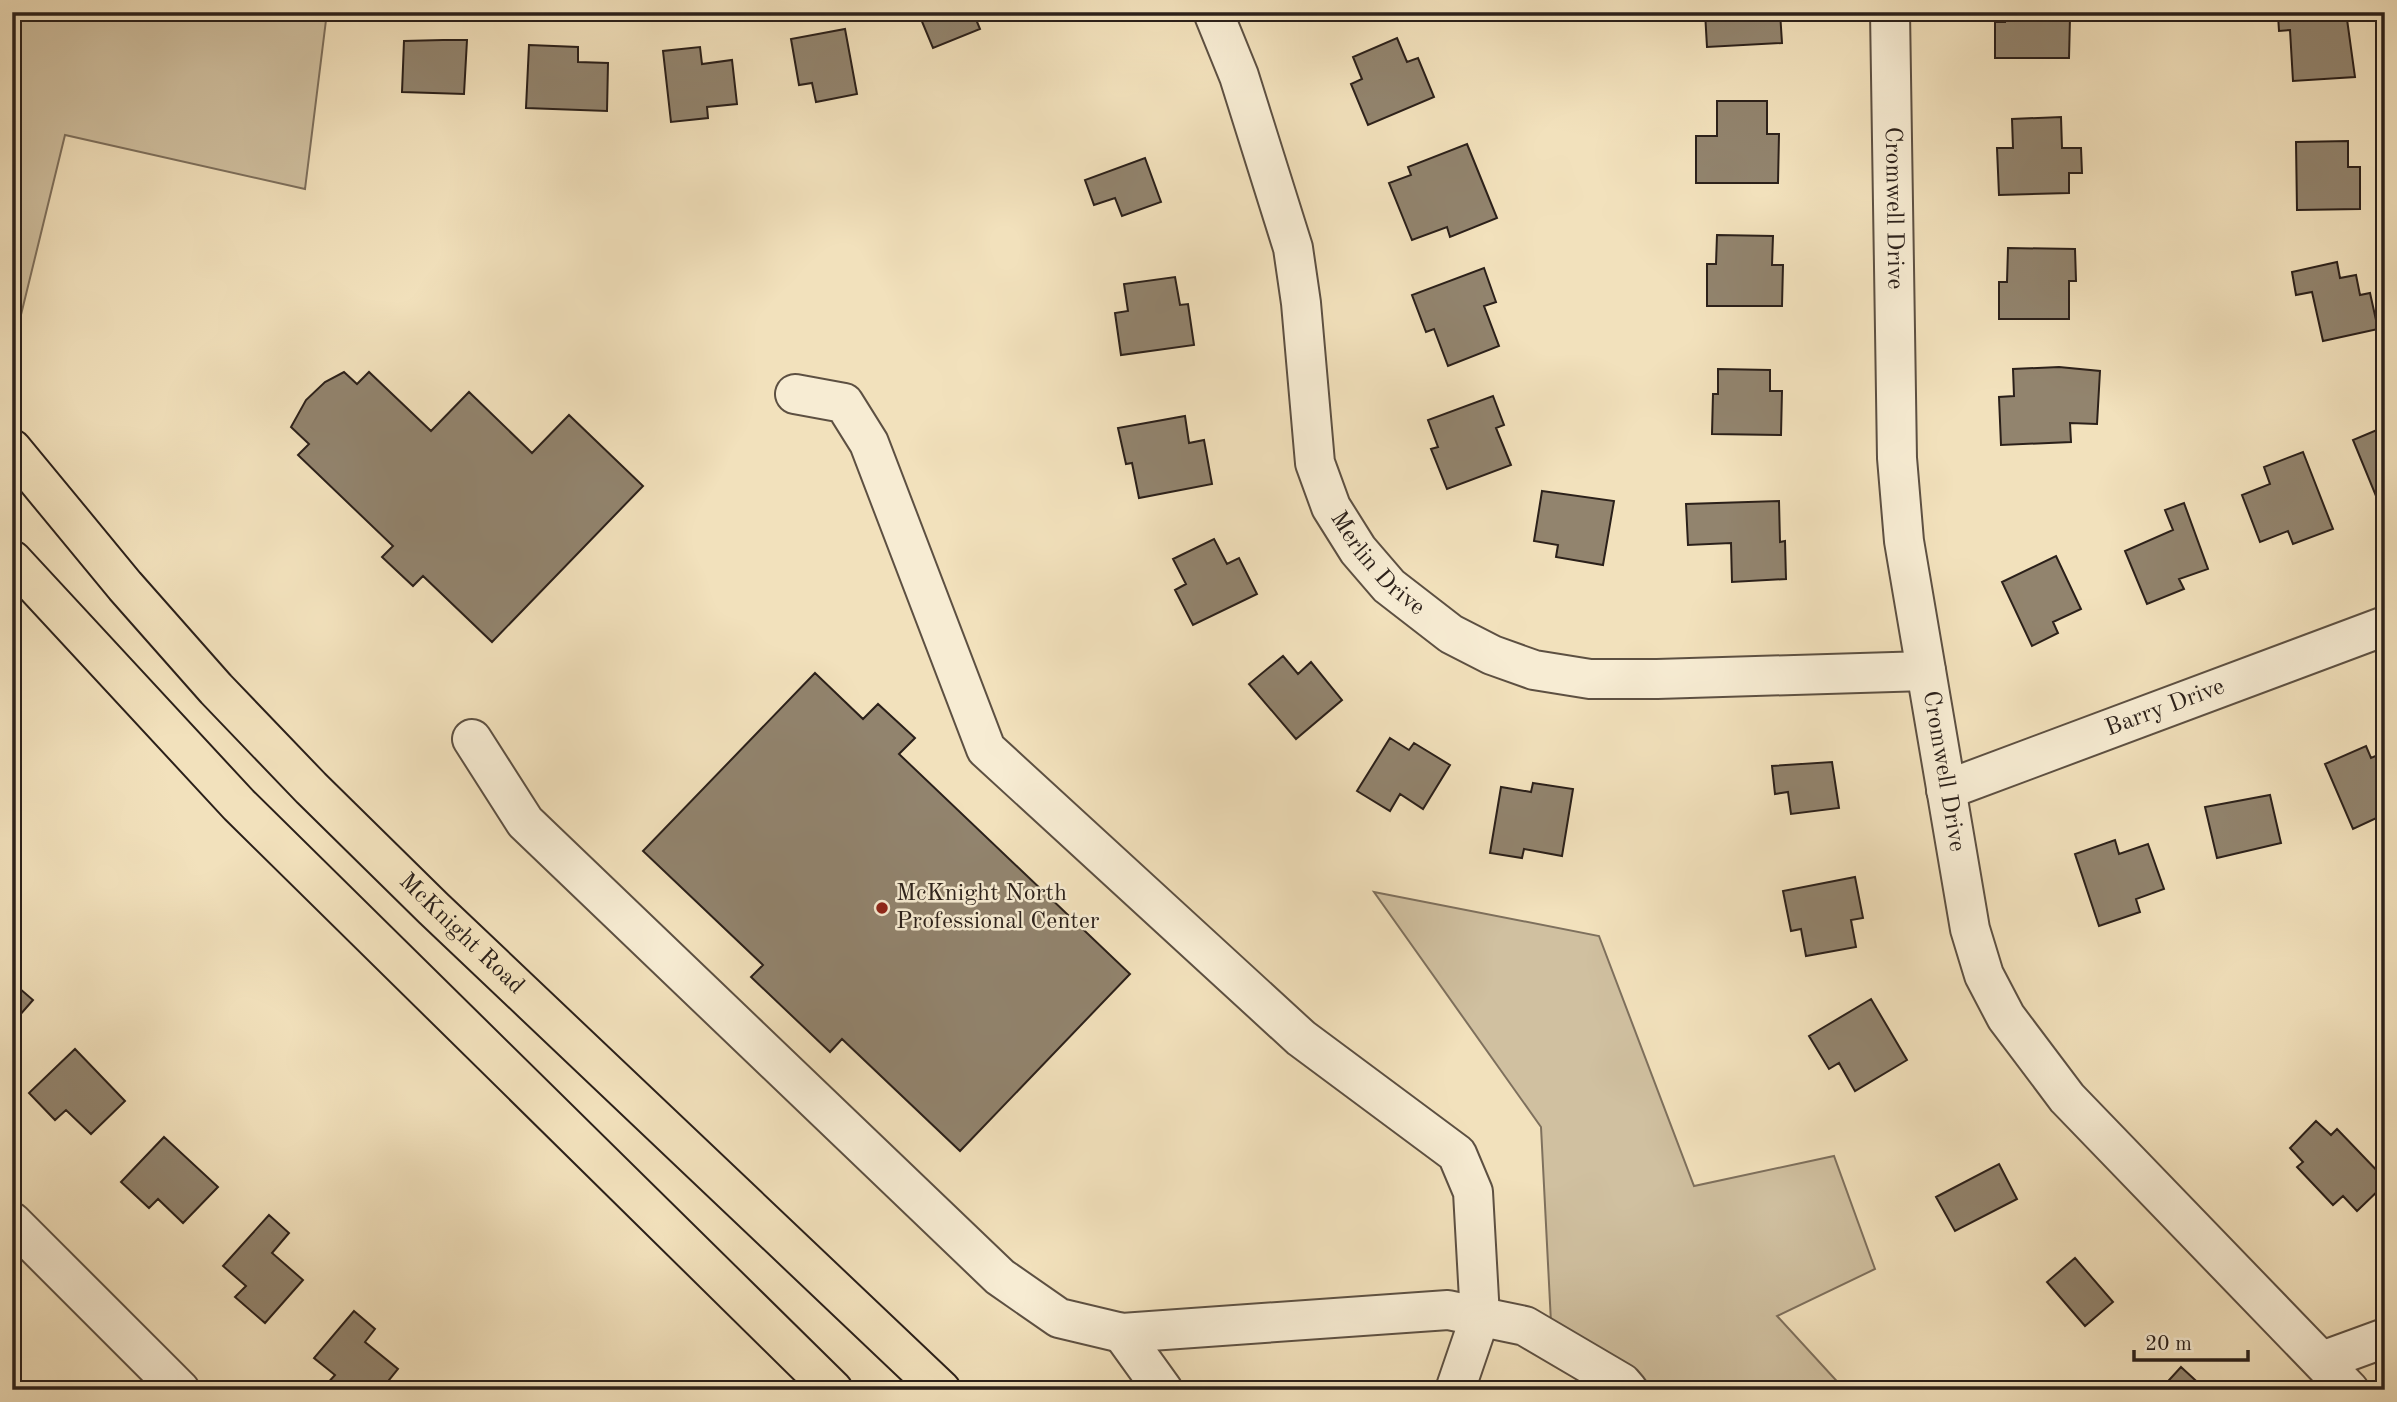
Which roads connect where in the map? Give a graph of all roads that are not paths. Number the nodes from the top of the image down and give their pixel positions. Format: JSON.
{"nodes":[{"id":1,"x":1213,"y":12,"type":"edge"},
{"id":2,"x":1890,"y":12,"type":"edge"},
{"id":3,"x":795,"y":394,"type":"dead end"},
{"id":4,"x":12,"y":449,"type":"edge"},
{"id":5,"x":12,"y":560,"type":"edge"},
{"id":6,"x":2385,"y":626,"type":"edge"},
{"id":7,"x":1926,"y":671,"type":"junction"},
{"id":8,"x":472,"y":738,"type":"dead end"},
{"id":9,"x":1946,"y":790,"type":"junction"},
{"id":10,"x":12,"y":1223,"type":"edge"},
{"id":11,"x":1480,"y":1317,"type":"junction"},
{"id":12,"x":1122,"y":1333,"type":"junction"},
{"id":13,"x":2385,"y":1338,"type":"edge"},
{"id":14,"x":2322,"y":1361,"type":"junction"},
{"id":15,"x":180,"y":1390,"type":"edge"},
{"id":16,"x":833,"y":1390,"type":"edge"},
{"id":17,"x":941,"y":1390,"type":"edge"},
{"id":18,"x":1163,"y":1390,"type":"edge"},
{"id":19,"x":1455,"y":1390,"type":"edge"},
{"id":20,"x":1628,"y":1390,"type":"edge"},
{"id":21,"x":2349,"y":1390,"type":"edge"}],
"edges":[{"from":1,"to":7,"type":"street","name":"Merlin Drive"},
{"from":2,"to":7,"type":"street","name":"Cromwell Drive"},
{"from":3,"to":11,"type":"street"},
{"from":4,"to":17,"type":"highway","name":"McKnight Road"},
{"from":5,"to":16,"type":"highway"},
{"from":6,"to":9,"type":"street","name":"Barry Drive"},
{"from":7,"to":9,"type":"street","name":"Cromwell Drive"},
{"from":8,"to":12,"type":"street"},
{"from":9,"to":14,"type":"street","name":"Cromwell Drive"},
{"from":10,"to":15,"type":"street"},
{"from":11,"to":12,"type":"street"},
{"from":11,"to":19,"type":"street"},
{"from":11,"to":20,"type":"street"},
{"from":12,"to":18,"type":"street"},
{"from":13,"to":14,"type":"street"},
{"from":14,"to":21,"type":"street","name":"Cromwell Drive"}]}
